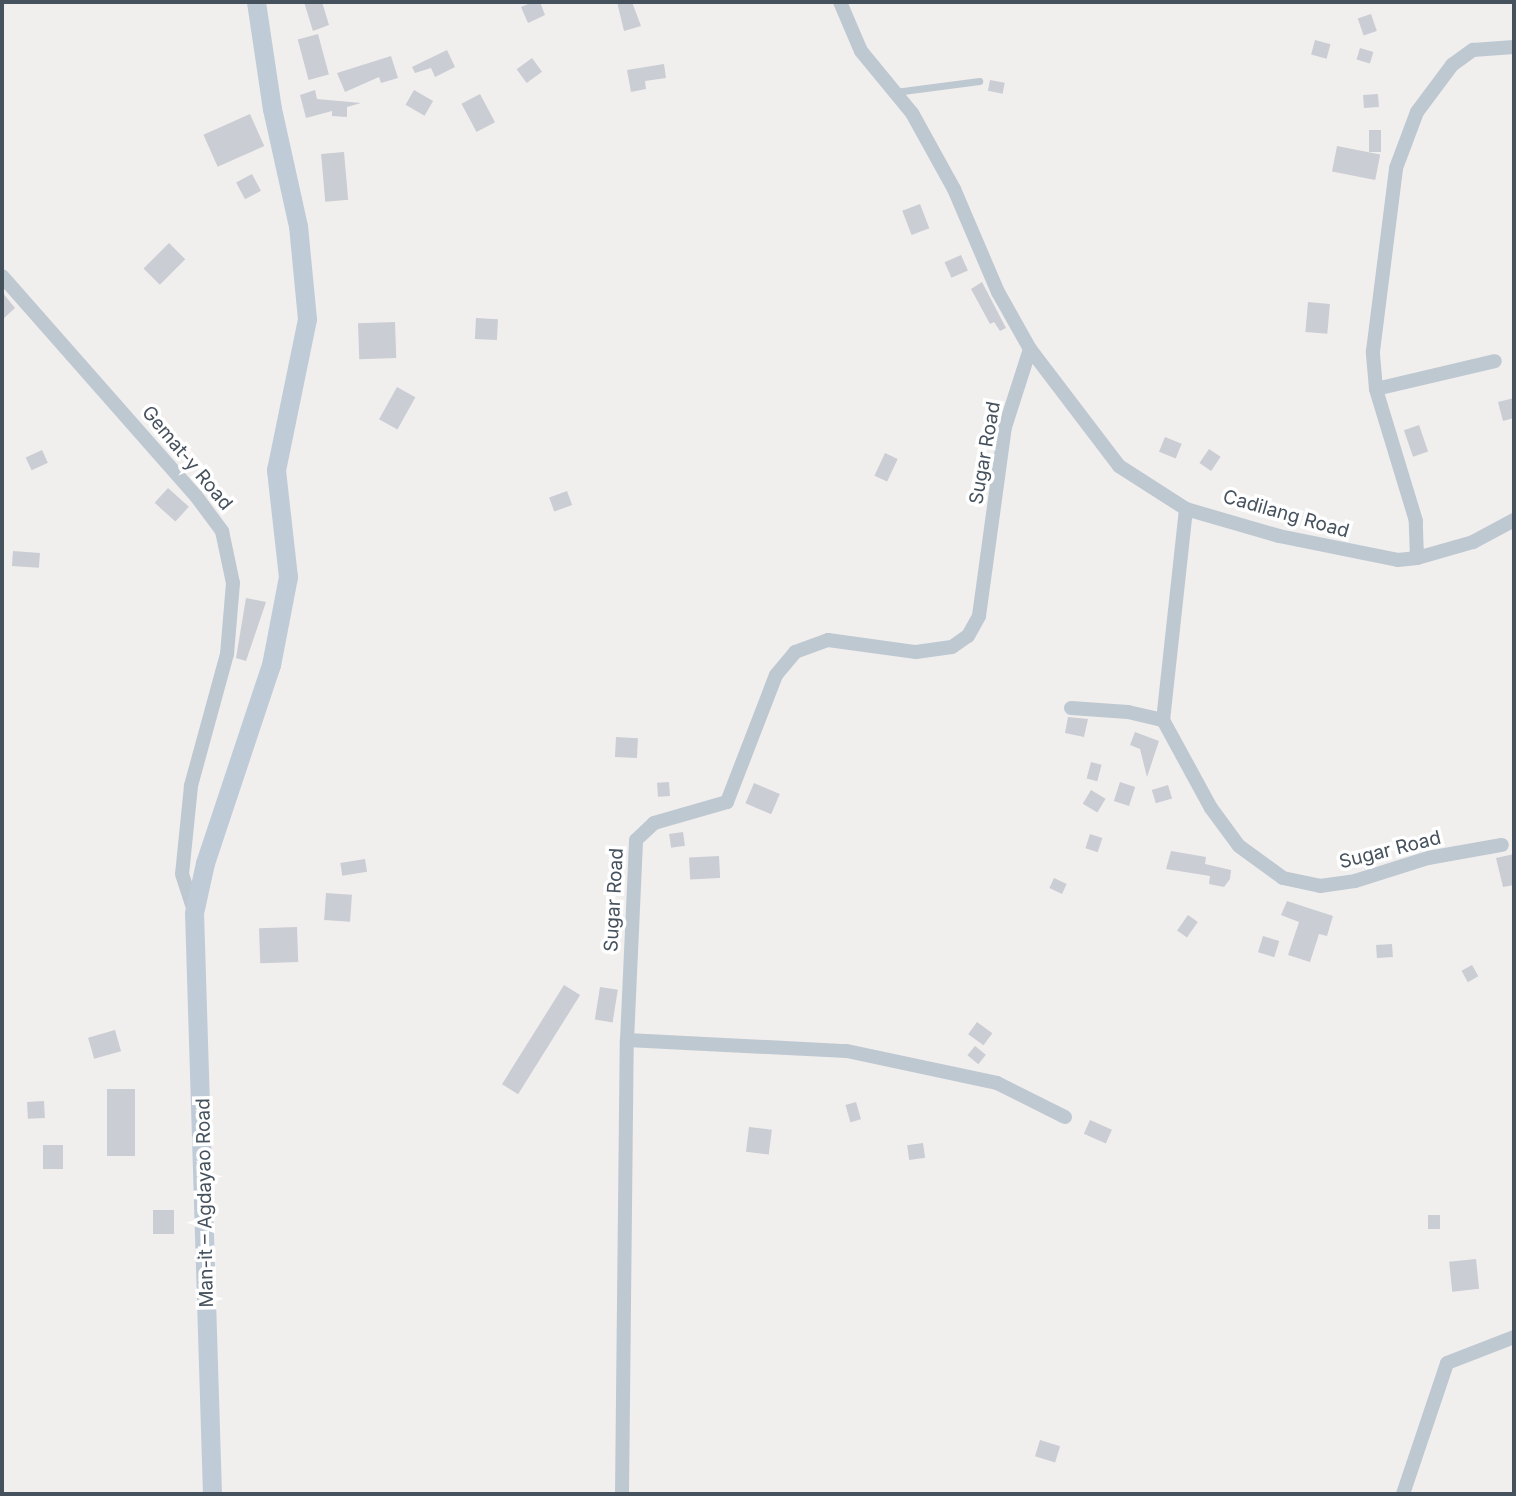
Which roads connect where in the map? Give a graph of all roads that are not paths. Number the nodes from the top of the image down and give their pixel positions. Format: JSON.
{"nodes":[{"id":1,"x":256,"y":2,"type":"edge"},
{"id":2,"x":840,"y":2,"type":"edge"},
{"id":3,"x":1514,"y":47,"type":"edge"},
{"id":4,"x":979,"y":81,"type":"dead end"},
{"id":5,"x":895,"y":92,"type":"junction"},
{"id":6,"x":2,"y":276,"type":"edge"},
{"id":7,"x":1030,"y":349,"type":"junction"},
{"id":8,"x":1495,"y":361,"type":"dead end"},
{"id":9,"x":1376,"y":389,"type":"junction"},
{"id":10,"x":1186,"y":509,"type":"junction"},
{"id":11,"x":1514,"y":520,"type":"edge"},
{"id":12,"x":1417,"y":558,"type":"junction"},
{"id":13,"x":1072,"y":708,"type":"dead end"},
{"id":14,"x":1163,"y":720,"type":"junction"},
{"id":15,"x":1502,"y":845,"type":"dead end"},
{"id":16,"x":194,"y":913,"type":"junction"},
{"id":17,"x":627,"y":1040,"type":"junction"},
{"id":18,"x":1065,"y":1117,"type":"dead end"},
{"id":19,"x":1514,"y":1337,"type":"edge"},
{"id":20,"x":212,"y":1494,"type":"edge"},
{"id":21,"x":622,"y":1494,"type":"edge"},
{"id":22,"x":1403,"y":1494,"type":"edge"}],
"edges":[{"from":1,"to":16,"type":"street","name":"Man-it – Agdayao Road"},
{"from":2,"to":5,"type":"street","name":"Cadilang Road"},
{"from":3,"to":9,"type":"street"},
{"from":4,"to":5,"type":"lane"},
{"from":5,"to":7,"type":"street","name":"Cadilang Road"},
{"from":6,"to":16,"type":"street","name":"Gemat-y Road"},
{"from":7,"to":10,"type":"street","name":"Cadilang Road"},
{"from":7,"to":17,"type":"street","name":"Sugar Road"},
{"from":8,"to":9,"type":"street"},
{"from":9,"to":12,"type":"street"},
{"from":10,"to":12,"type":"street","name":"Cadilang Road"},
{"from":10,"to":14,"type":"street"},
{"from":11,"to":12,"type":"street","name":"Cadilang Road"},
{"from":13,"to":14,"type":"street"},
{"from":14,"to":15,"type":"street","name":"Sugar Road"},
{"from":16,"to":20,"type":"street","name":"Man-it – Agdayao Road"},
{"from":17,"to":18,"type":"street"},
{"from":17,"to":21,"type":"street","name":"Sugar Road"},
{"from":19,"to":22,"type":"street"}]}
